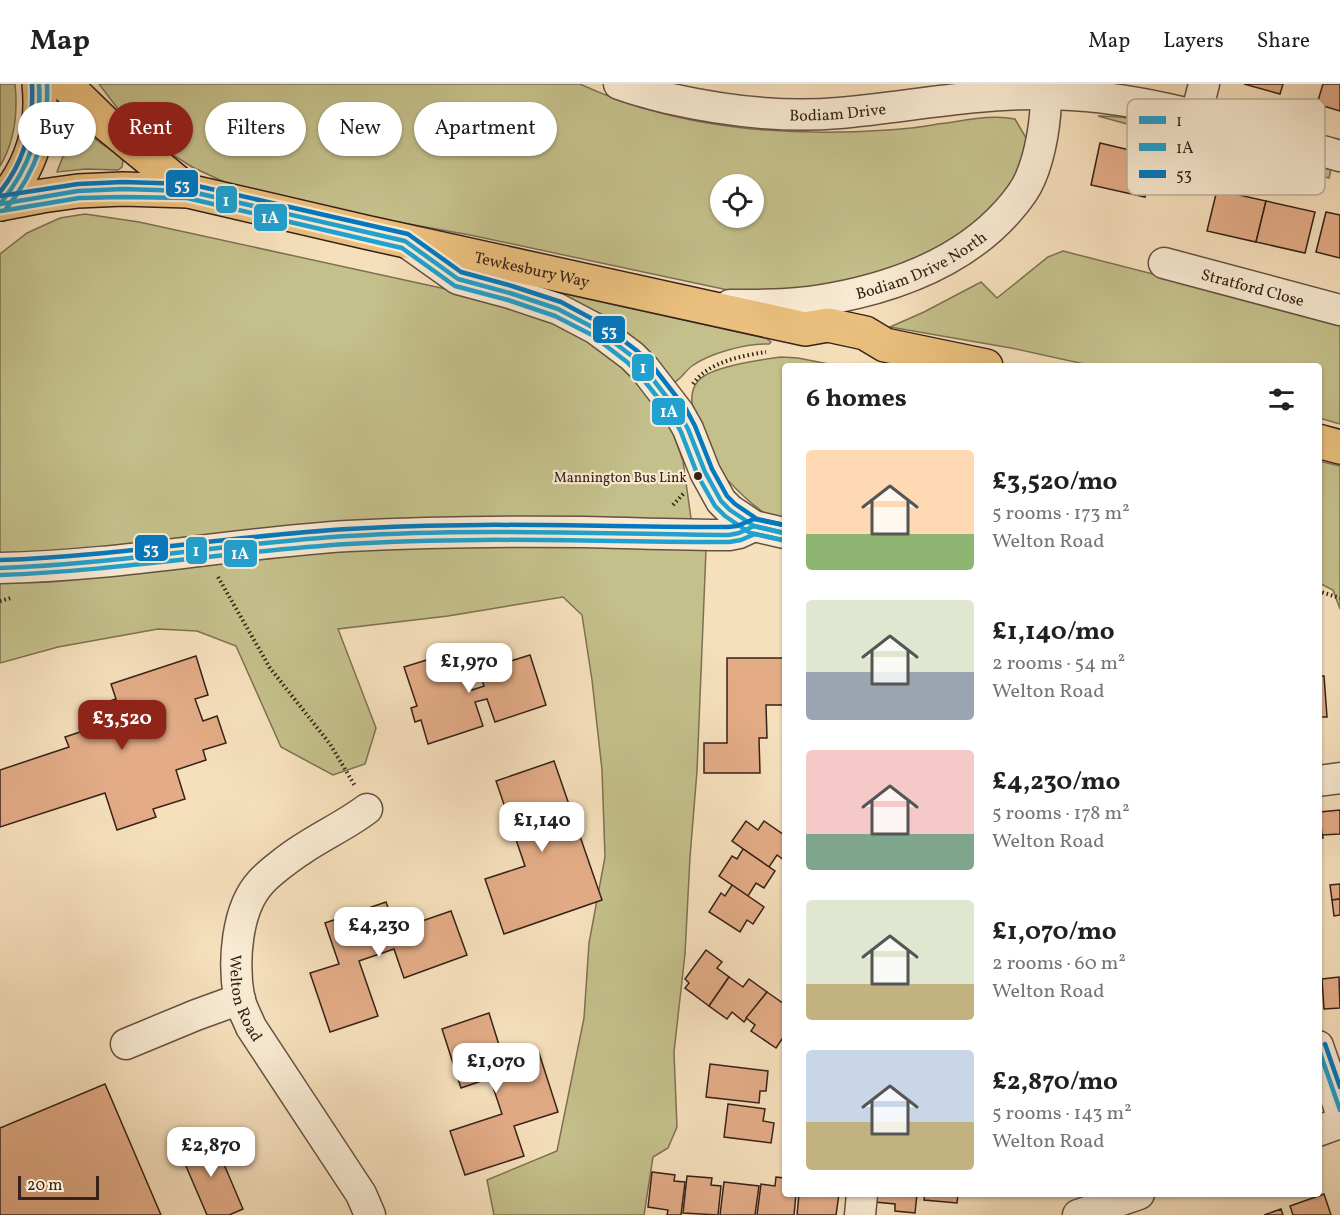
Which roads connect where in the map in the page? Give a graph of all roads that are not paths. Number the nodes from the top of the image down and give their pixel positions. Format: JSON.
{"nodes":[{"id":1,"x":39,"y":84,"type":"edge"},
{"id":2,"x":65,"y":84,"type":"edge"},
{"id":3,"x":619,"y":84,"type":"edge"},
{"id":4,"x":1204,"y":84,"type":"edge"},
{"id":5,"x":1046,"y":94,"type":"junction"},
{"id":6,"x":724,"y":97,"type":"edge"},
{"id":7,"x":1200,"y":99,"type":"edge"},
{"id":8,"x":1127,"y":101,"type":"edge"},
{"id":9,"x":1325,"y":152,"type":"edge"},
{"id":10,"x":1340,"y":156,"type":"edge"},
{"id":11,"x":188,"y":191,"type":"junction"},
{"id":12,"x":0,"y":204,"type":"edge"},
{"id":13,"x":405,"y":241,"type":"junction"},
{"id":14,"x":1164,"y":263,"type":"dead end"},
{"id":15,"x":697,"y":306,"type":"junction"},
{"id":16,"x":1340,"y":310,"type":"edge"},
{"id":17,"x":972,"y":363,"type":"edge"},
{"id":18,"x":1322,"y":442,"type":"edge"},
{"id":19,"x":1340,"y":447,"type":"edge"},
{"id":20,"x":754,"y":526,"type":"junction"},
{"id":21,"x":782,"y":533,"type":"edge"},
{"id":22,"x":0,"y":568,"type":"edge"},
{"id":23,"x":1340,"y":778,"type":"edge"},
{"id":24,"x":1322,"y":780,"type":"edge"},
{"id":25,"x":367,"y":808,"type":"road end"},
{"id":26,"x":240,"y":999,"type":"junction"},
{"id":27,"x":126,"y":1044,"type":"dead end"},
{"id":28,"x":1322,"y":1058,"type":"edge"},
{"id":29,"x":1340,"y":1110,"type":"edge"},
{"id":30,"x":1340,"y":1123,"type":"edge"},
{"id":31,"x":1322,"y":1130,"type":"edge"},
{"id":32,"x":862,"y":1197,"type":"edge"},
{"id":33,"x":1131,"y":1197,"type":"edge"},
{"id":34,"x":370,"y":1215,"type":"edge"},
{"id":35,"x":860,"y":1215,"type":"edge"},
{"id":36,"x":1081,"y":1215,"type":"edge"}],
"edges":[{"from":1,"to":12,"type":"main road"},
{"from":2,"to":11,"type":"main road","name":"Tewkesbury Way"},
{"from":3,"to":6,"type":"street","name":"Bodiam Drive"},
{"from":4,"to":7,"type":"street"},
{"from":5,"to":6,"type":"street","name":"Bodiam Drive"},
{"from":5,"to":8,"type":"street","name":"Bodiam Drive"},
{"from":5,"to":15,"type":"street","name":"Bodiam Drive North"},
{"from":9,"to":10,"type":"street","name":"Bodiam Drive"},
{"from":11,"to":12,"type":"main road","name":"Tewkesbury Way"},
{"from":11,"to":13,"type":"main road","name":"Tewkesbury Way"},
{"from":13,"to":15,"type":"main road","name":"Tewkesbury Way"},
{"from":13,"to":20,"type":"street"},
{"from":14,"to":16,"type":"street","name":"Stratford Close"},
{"from":15,"to":17,"type":"main road","name":"Tewkesbury Way"},
{"from":18,"to":19,"type":"main road"},
{"from":20,"to":21,"type":"street"},
{"from":20,"to":22,"type":"street"},
{"from":23,"to":24,"type":"street"},
{"from":25,"to":26,"type":"street","name":"Welton Road"},
{"from":26,"to":27,"type":"street"},
{"from":26,"to":34,"type":"street","name":"Welton Road"},
{"from":28,"to":29,"type":"street"},
{"from":30,"to":31,"type":"street"},
{"from":32,"to":35,"type":"street"},
{"from":33,"to":36,"type":"street"}]}
